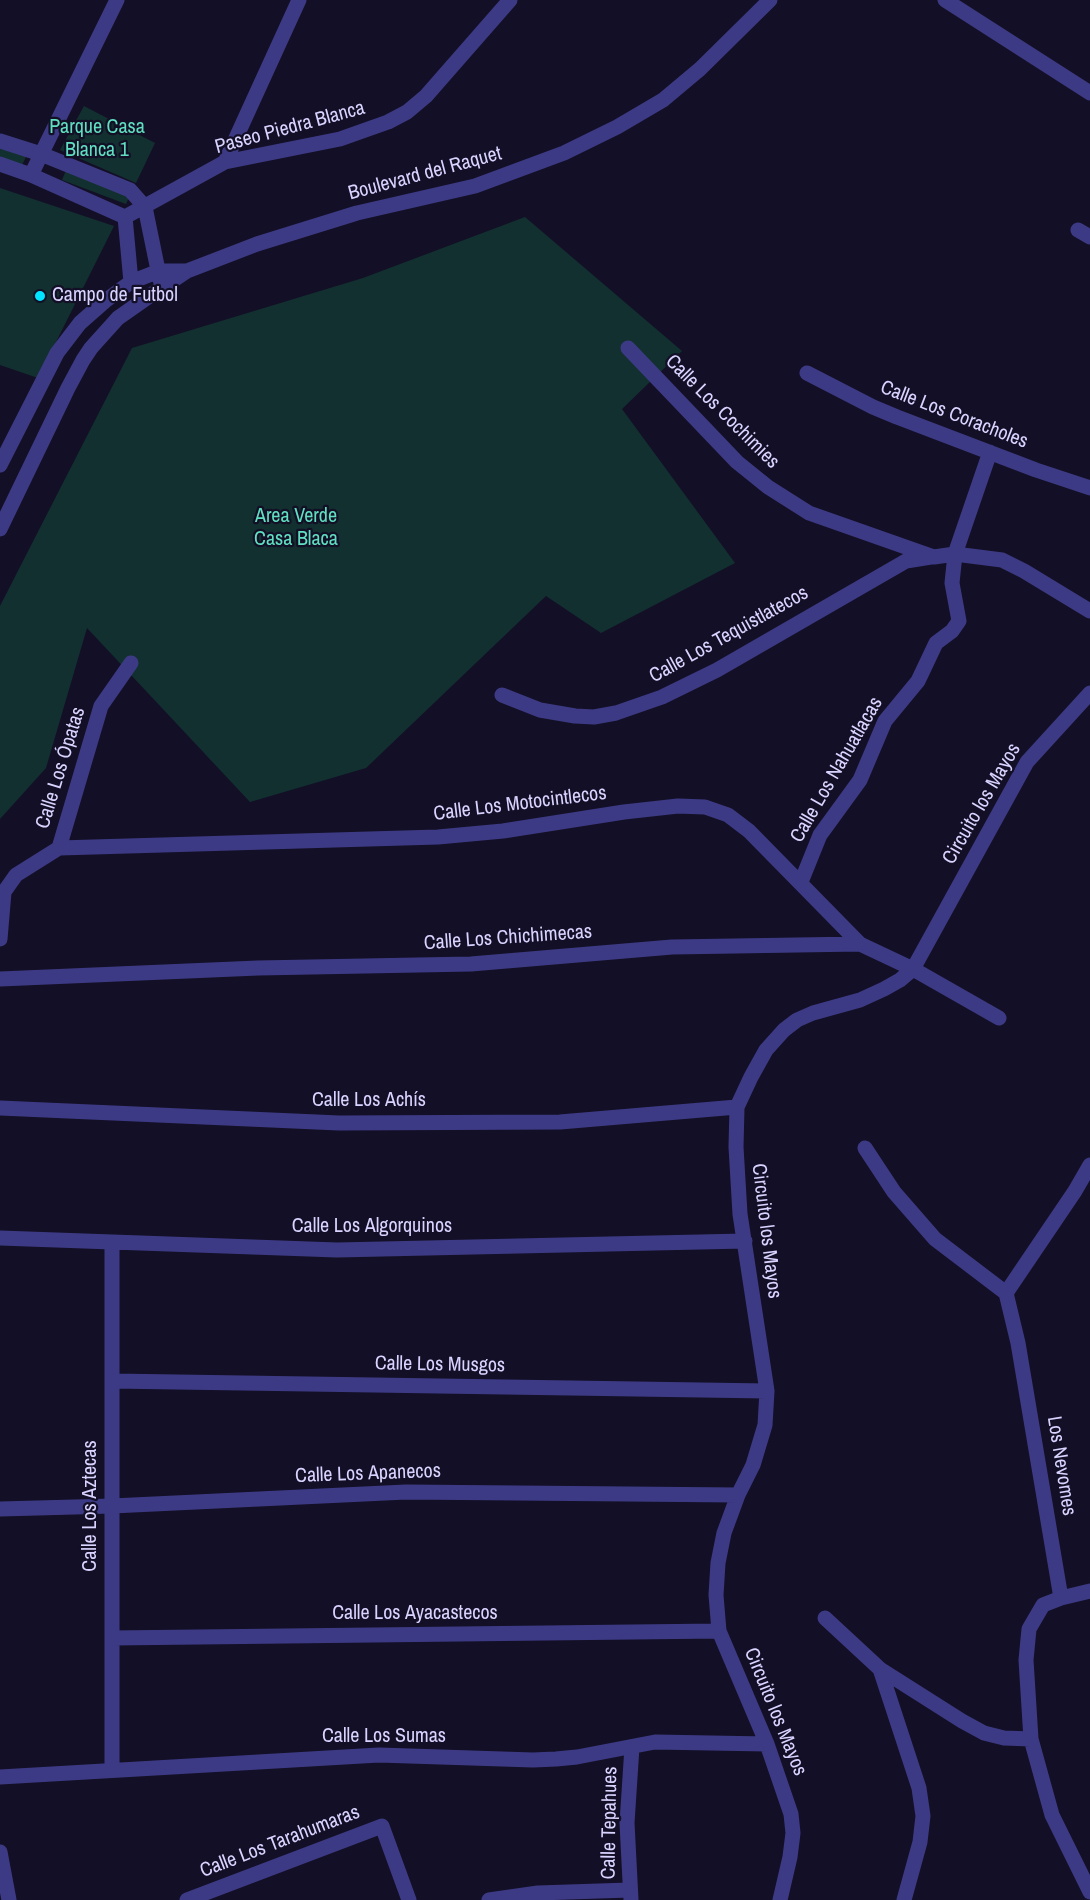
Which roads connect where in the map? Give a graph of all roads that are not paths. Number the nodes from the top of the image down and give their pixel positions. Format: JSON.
{"nodes":[{"id":1,"x":117,"y":0,"type":"edge"},
{"id":2,"x":299,"y":0,"type":"edge"},
{"id":3,"x":510,"y":0,"type":"edge"},
{"id":4,"x":770,"y":0,"type":"edge"},
{"id":5,"x":945,"y":0,"type":"edge"},
{"id":6,"x":1090,"y":93,"type":"edge"},
{"id":7,"x":0,"y":141,"type":"edge"},
{"id":8,"x":41,"y":154,"type":"junction"},
{"id":9,"x":225,"y":162,"type":"junction"},
{"id":10,"x":0,"y":164,"type":"edge"},
{"id":11,"x":31,"y":175,"type":"junction"},
{"id":12,"x":145,"y":207,"type":"junction"},
{"id":13,"x":125,"y":217,"type":"junction"},
{"id":14,"x":159,"y":271,"type":"junction"},
{"id":15,"x":187,"y":271,"type":"junction"},
{"id":16,"x":131,"y":282,"type":"junction"},
{"id":17,"x":162,"y":289,"type":"junction"},
{"id":18,"x":71,"y":333,"type":"junction"},
{"id":19,"x":91,"y":348,"type":"junction"},
{"id":20,"x":628,"y":348,"type":"dead end"},
{"id":21,"x":807,"y":373,"type":"dead end"},
{"id":22,"x":990,"y":452,"type":"junction"},
{"id":23,"x":0,"y":465,"type":"edge"},
{"id":24,"x":1090,"y":488,"type":"edge"},
{"id":25,"x":0,"y":529,"type":"edge"},
{"id":26,"x":955,"y":554,"type":"junction"},
{"id":27,"x":934,"y":557,"type":"junction"},
{"id":28,"x":1090,"y":611,"type":"edge"},
{"id":29,"x":131,"y":663,"type":"dead end"},
{"id":30,"x":1090,"y":693,"type":"edge"},
{"id":31,"x":502,"y":695,"type":"dead end"},
{"id":32,"x":59,"y":848,"type":"junction"},
{"id":33,"x":801,"y":882,"type":"junction"},
{"id":34,"x":0,"y":939,"type":"edge"},
{"id":35,"x":860,"y":944,"type":"junction"},
{"id":36,"x":913,"y":969,"type":"junction"},
{"id":37,"x":0,"y":979,"type":"edge"},
{"id":38,"x":999,"y":1018,"type":"dead end"},
{"id":39,"x":737,"y":1107,"type":"junction"},
{"id":40,"x":0,"y":1108,"type":"edge"},
{"id":41,"x":866,"y":1148,"type":"dead end"},
{"id":42,"x":1090,"y":1165,"type":"edge"},
{"id":43,"x":0,"y":1238,"type":"edge"},
{"id":44,"x":745,"y":1241,"type":"junction"},
{"id":45,"x":112,"y":1244,"type":"junction"},
{"id":46,"x":1006,"y":1293,"type":"junction"},
{"id":47,"x":112,"y":1381,"type":"junction"},
{"id":48,"x":767,"y":1391,"type":"junction"},
{"id":49,"x":738,"y":1495,"type":"junction"},
{"id":50,"x":112,"y":1506,"type":"junction"},
{"id":51,"x":0,"y":1509,"type":"edge"},
{"id":52,"x":1090,"y":1591,"type":"edge"},
{"id":53,"x":1061,"y":1598,"type":"junction"},
{"id":54,"x":825,"y":1618,"type":"dead end"},
{"id":55,"x":719,"y":1631,"type":"junction"},
{"id":56,"x":112,"y":1638,"type":"junction"},
{"id":57,"x":880,"y":1669,"type":"junction"},
{"id":58,"x":1031,"y":1739,"type":"junction"},
{"id":59,"x":767,"y":1744,"type":"junction"},
{"id":60,"x":632,"y":1747,"type":"junction"},
{"id":61,"x":112,"y":1769,"type":"junction"},
{"id":62,"x":0,"y":1777,"type":"edge"},
{"id":63,"x":0,"y":1852,"type":"edge"},
{"id":64,"x":1090,"y":1892,"type":"edge"},
{"id":65,"x":630,"y":1895,"type":"edge"},
{"id":66,"x":9,"y":1900,"type":"edge"},
{"id":67,"x":187,"y":1900,"type":"edge"},
{"id":68,"x":409,"y":1900,"type":"edge"},
{"id":69,"x":489,"y":1900,"type":"edge"},
{"id":70,"x":780,"y":1900,"type":"edge"},
{"id":71,"x":904,"y":1900,"type":"edge"}],
"edges":[{"from":1,"to":8,"type":"street"},
{"from":2,"to":9,"type":"street"},
{"from":3,"to":9,"type":"street","name":"Paseo Piedra Blanca"},
{"from":4,"to":15,"type":"street","name":"Boulevard del Raquet"},
{"from":5,"to":6,"type":"street"},
{"from":7,"to":8,"type":"street"},
{"from":8,"to":11,"type":"street"},
{"from":8,"to":12,"type":"street"},
{"from":9,"to":12,"type":"street","name":"Paseo Piedra Blanca"},
{"from":10,"to":11,"type":"street"},
{"from":11,"to":13,"type":"street"},
{"from":12,"to":13,"type":"street","name":"Paseo Piedra Blanca"},
{"from":12,"to":14,"type":"street"},
{"from":13,"to":16,"type":"street"},
{"from":14,"to":15,"type":"street","name":"Boulevard del Raquet"},
{"from":14,"to":16,"type":"street"},
{"from":14,"to":17,"type":"street"},
{"from":15,"to":17,"type":"street","name":"Boulevard del Raquet"},
{"from":16,"to":18,"type":"street"},
{"from":17,"to":19,"type":"street","name":"Boulevard del Raquet"},
{"from":18,"to":19,"type":"street"},
{"from":18,"to":23,"type":"street"},
{"from":19,"to":25,"type":"street","name":"Boulevard del Raquet"},
{"from":20,"to":27,"type":"street","name":"Calle Los Cochimies"},
{"from":21,"to":22,"type":"street","name":"Calle Los Coracholes"},
{"from":22,"to":24,"type":"street","name":"Calle Los Coracholes"},
{"from":22,"to":26,"type":"street","name":"Calle Los Nahuatlacas"},
{"from":26,"to":27,"type":"street","name":"Calle Los Cochimies"},
{"from":26,"to":28,"type":"street","name":"Calle Los Cochimies"},
{"from":26,"to":33,"type":"street","name":"Calle Los Nahuatlacas"},
{"from":27,"to":31,"type":"street","name":"Calle Los Tequistlatecos"},
{"from":29,"to":32,"type":"street","name":"Calle Los Ópatas"},
{"from":30,"to":36,"type":"street","name":"Circuito los Mayos"},
{"from":32,"to":33,"type":"street","name":"Calle Los Motocintlecos"},
{"from":32,"to":34,"type":"street","name":"Calle Los Ópatas"},
{"from":33,"to":35,"type":"street","name":"Calle Los Motocintlecos"},
{"from":35,"to":36,"type":"street","name":"Calle Los Chichimecas"},
{"from":35,"to":37,"type":"street","name":"Calle Los Chichimecas"},
{"from":36,"to":38,"type":"street","name":"Calle Los Chichimecas"},
{"from":36,"to":39,"type":"street","name":"Circuito los Mayos"},
{"from":39,"to":40,"type":"street","name":"Calle Los Achís"},
{"from":39,"to":44,"type":"street","name":"Circuito los Mayos"},
{"from":41,"to":46,"type":"street"},
{"from":42,"to":46,"type":"street"},
{"from":43,"to":45,"type":"street","name":"Calle Los Algorquinos"},
{"from":44,"to":45,"type":"street","name":"Calle Los Algorquinos"},
{"from":44,"to":48,"type":"street","name":"Circuito los Mayos"},
{"from":45,"to":47,"type":"street","name":"Calle Los Aztecas"},
{"from":46,"to":53,"type":"street","name":"Los Nevomes"},
{"from":47,"to":48,"type":"street","name":"Calle Los Musgos"},
{"from":47,"to":50,"type":"street","name":"Calle Los Aztecas"},
{"from":48,"to":49,"type":"street","name":"Circuito los Mayos"},
{"from":49,"to":50,"type":"street","name":"Calle Los Apanecos"},
{"from":49,"to":55,"type":"street","name":"Circuito los Mayos"},
{"from":50,"to":51,"type":"street","name":"Calle Los Apanecos"},
{"from":50,"to":56,"type":"street","name":"Calle Los Aztecas"},
{"from":52,"to":53,"type":"street"},
{"from":53,"to":58,"type":"street"},
{"from":54,"to":57,"type":"street"},
{"from":55,"to":56,"type":"street","name":"Calle Los Ayacastecos"},
{"from":55,"to":59,"type":"street","name":"Circuito los Mayos"},
{"from":56,"to":61,"type":"street","name":"Calle Los Aztecas"},
{"from":57,"to":58,"type":"street"},
{"from":57,"to":71,"type":"street"},
{"from":58,"to":64,"type":"street"},
{"from":59,"to":60,"type":"street","name":"Calle Los Sumas"},
{"from":59,"to":70,"type":"street","name":"Circuito los Mayos"},
{"from":60,"to":61,"type":"street","name":"Calle Los Sumas"},
{"from":60,"to":65,"type":"street","name":"Calle Tepahues"},
{"from":61,"to":62,"type":"street","name":"Calle Los Sumas"},
{"from":63,"to":66,"type":"street"},
{"from":65,"to":69,"type":"street"},
{"from":67,"to":68,"type":"street","name":"Calle Los Tarahumaras"}]}
